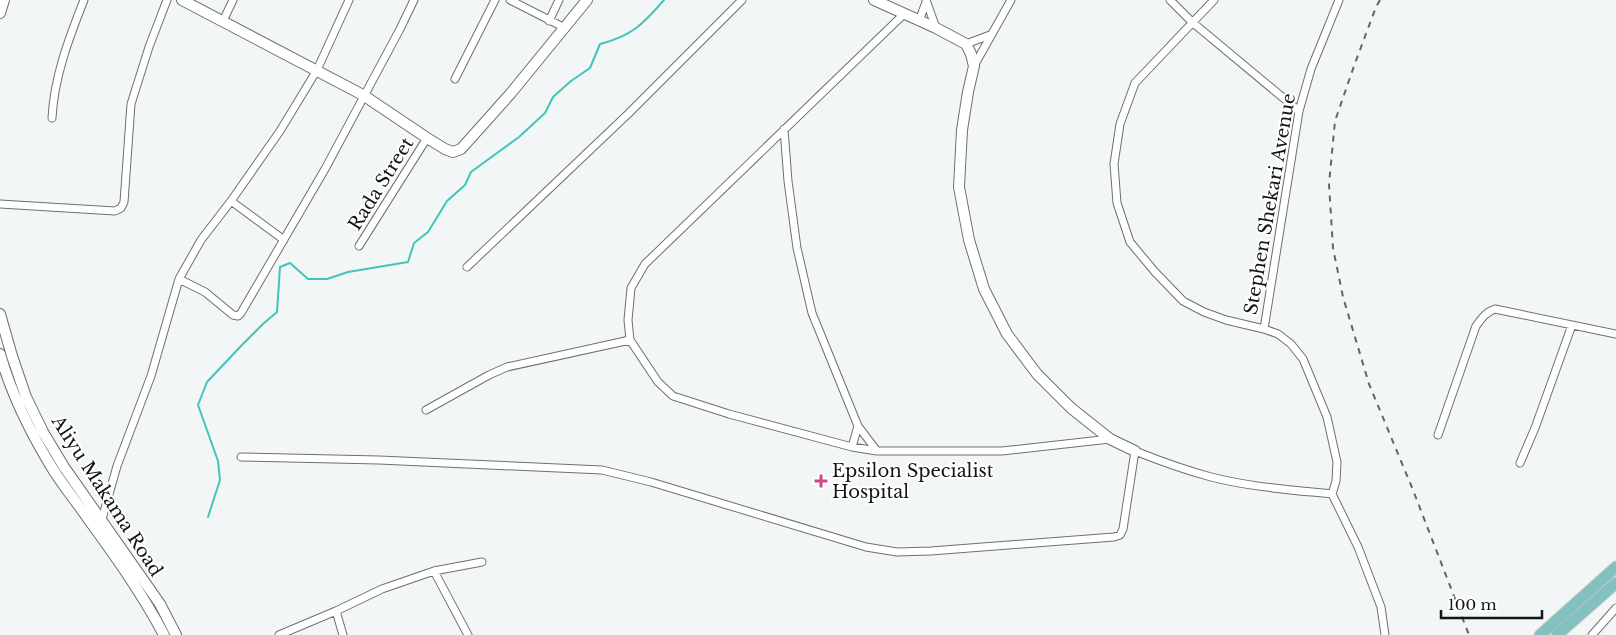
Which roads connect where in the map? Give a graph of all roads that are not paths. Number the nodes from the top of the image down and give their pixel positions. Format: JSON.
{"nodes":[{"id":1,"x":4,"y":0,"type":"edge"},
{"id":2,"x":84,"y":0,"type":"edge"},
{"id":3,"x":167,"y":0,"type":"edge"},
{"id":4,"x":182,"y":0,"type":"edge"},
{"id":5,"x":233,"y":0,"type":"edge"},
{"id":6,"x":349,"y":0,"type":"edge"},
{"id":7,"x":414,"y":0,"type":"edge"},
{"id":8,"x":495,"y":0,"type":"edge"},
{"id":9,"x":510,"y":0,"type":"edge"},
{"id":10,"x":559,"y":0,"type":"edge"},
{"id":11,"x":587,"y":0,"type":"edge"},
{"id":12,"x":742,"y":0,"type":"edge"},
{"id":13,"x":874,"y":0,"type":"edge"},
{"id":14,"x":1011,"y":0,"type":"edge"},
{"id":15,"x":1170,"y":0,"type":"edge"},
{"id":16,"x":1214,"y":0,"type":"edge"},
{"id":17,"x":1339,"y":0,"type":"edge"},
{"id":18,"x":926,"y":1,"type":"edge"},
{"id":19,"x":0,"y":13,"type":"edge"},
{"id":20,"x":904,"y":14,"type":"junction"},
{"id":21,"x":222,"y":21,"type":"junction"},
{"id":22,"x":549,"y":21,"type":"junction"},
{"id":23,"x":919,"y":21,"type":"junction"},
{"id":24,"x":1192,"y":22,"type":"junction"},
{"id":25,"x":565,"y":28,"type":"junction"},
{"id":26,"x":936,"y":28,"type":"junction"},
{"id":27,"x":990,"y":35,"type":"junction"},
{"id":28,"x":966,"y":44,"type":"junction"},
{"id":29,"x":974,"y":66,"type":"junction"},
{"id":30,"x":317,"y":70,"type":"junction"},
{"id":31,"x":456,"y":79,"type":"dead end"},
{"id":32,"x":363,"y":95,"type":"junction"},
{"id":33,"x":1299,"y":111,"type":"junction"},
{"id":34,"x":52,"y":118,"type":"dead end"},
{"id":35,"x":784,"y":129,"type":"junction"},
{"id":36,"x":427,"y":138,"type":"junction"},
{"id":37,"x":230,"y":201,"type":"junction"},
{"id":38,"x":0,"y":204,"type":"edge"},
{"id":39,"x":284,"y":240,"type":"junction"},
{"id":40,"x":359,"y":246,"type":"dead end"},
{"id":41,"x":467,"y":267,"type":"dead end"},
{"id":42,"x":179,"y":279,"type":"junction"},
{"id":43,"x":0,"y":314,"type":"edge"},
{"id":44,"x":1572,"y":325,"type":"junction"},
{"id":45,"x":1264,"y":329,"type":"junction"},
{"id":46,"x":1616,"y":334,"type":"edge"},
{"id":47,"x":630,"y":340,"type":"junction"},
{"id":48,"x":0,"y":354,"type":"edge"},
{"id":49,"x":426,"y":410,"type":"dead end"},
{"id":50,"x":858,"y":426,"type":"junction"},
{"id":51,"x":1438,"y":435,"type":"dead end"},
{"id":52,"x":1110,"y":439,"type":"junction"},
{"id":53,"x":852,"y":447,"type":"junction"},
{"id":54,"x":877,"y":451,"type":"junction"},
{"id":55,"x":1135,"y":451,"type":"junction"},
{"id":56,"x":241,"y":457,"type":"dead end"},
{"id":57,"x":1520,"y":463,"type":"dead end"},
{"id":58,"x":1332,"y":494,"type":"junction"},
{"id":59,"x":102,"y":519,"type":"junction"},
{"id":60,"x":114,"y":546,"type":"junction"},
{"id":61,"x":120,"y":556,"type":"junction"},
{"id":62,"x":482,"y":562,"type":"dead end"},
{"id":63,"x":1616,"y":567,"type":"edge"},
{"id":64,"x":434,"y":571,"type":"junction"},
{"id":65,"x":1616,"y":583,"type":"edge"},
{"id":66,"x":1616,"y":608,"type":"edge"},
{"id":67,"x":336,"y":612,"type":"junction"},
{"id":68,"x":1594,"y":634,"type":"edge"},
{"id":69,"x":164,"y":635,"type":"edge"},
{"id":70,"x":176,"y":635,"type":"edge"},
{"id":71,"x":279,"y":635,"type":"edge"},
{"id":72,"x":343,"y":635,"type":"edge"},
{"id":73,"x":468,"y":635,"type":"edge"},
{"id":74,"x":1385,"y":635,"type":"edge"},
{"id":75,"x":1540,"y":635,"type":"edge"},
{"id":76,"x":1557,"y":635,"type":"edge"}],
"edges":[{"from":1,"to":19,"type":"street"},
{"from":2,"to":34,"type":"street"},
{"from":3,"to":38,"type":"street"},
{"from":4,"to":21,"type":"street"},
{"from":5,"to":21,"type":"street"},
{"from":6,"to":30,"type":"street"},
{"from":7,"to":32,"type":"street"},
{"from":8,"to":31,"type":"street"},
{"from":9,"to":22,"type":"street"},
{"from":10,"to":22,"type":"street"},
{"from":11,"to":25,"type":"street"},
{"from":12,"to":41,"type":"street"},
{"from":13,"to":20,"type":"street"},
{"from":14,"to":27,"type":"street"},
{"from":15,"to":24,"type":"street"},
{"from":16,"to":24,"type":"street"},
{"from":17,"to":33,"type":"street","name":"Stephen Shekari Avenue"},
{"from":18,"to":23,"type":"street"},
{"from":18,"to":26,"type":"street"},
{"from":20,"to":23,"type":"street"},
{"from":20,"to":35,"type":"street"},
{"from":21,"to":30,"type":"street"},
{"from":22,"to":25,"type":"street"},
{"from":23,"to":26,"type":"street"},
{"from":24,"to":33,"type":"street"},
{"from":24,"to":45,"type":"street"},
{"from":25,"to":36,"type":"street"},
{"from":26,"to":28,"type":"street"},
{"from":27,"to":28,"type":"street"},
{"from":27,"to":29,"type":"street"},
{"from":28,"to":29,"type":"street"},
{"from":29,"to":52,"type":"street"},
{"from":30,"to":32,"type":"street"},
{"from":30,"to":37,"type":"street"},
{"from":32,"to":36,"type":"street"},
{"from":32,"to":39,"type":"street"},
{"from":33,"to":45,"type":"street","name":"Stephen Shekari Avenue"},
{"from":35,"to":47,"type":"street"},
{"from":35,"to":50,"type":"street"},
{"from":36,"to":40,"type":"street","name":"Rada Street"},
{"from":37,"to":39,"type":"street"},
{"from":37,"to":42,"type":"street"},
{"from":39,"to":42,"type":"street"},
{"from":42,"to":59,"type":"street"},
{"from":43,"to":59,"type":"street","name":"Aliyu Makama Road"},
{"from":44,"to":46,"type":"street"},
{"from":44,"to":51,"type":"street"},
{"from":44,"to":57,"type":"street"},
{"from":45,"to":58,"type":"street"},
{"from":47,"to":49,"type":"street"},
{"from":47,"to":53,"type":"street"},
{"from":48,"to":60,"type":"street","name":"Aliyu Makama Road"},
{"from":50,"to":53,"type":"street"},
{"from":50,"to":54,"type":"street"},
{"from":52,"to":54,"type":"street"},
{"from":52,"to":55,"type":"street"},
{"from":53,"to":54,"type":"street"},
{"from":55,"to":56,"type":"street"},
{"from":55,"to":58,"type":"street"},
{"from":58,"to":74,"type":"street"},
{"from":59,"to":60,"type":"street","name":"Aliyu Makama Road"},
{"from":60,"to":61,"type":"street","name":"Aliyu Makama Road"},
{"from":61,"to":69,"type":"street","name":"Aliyu Makama Road"},
{"from":61,"to":70,"type":"street","name":"Aliyu Makama Road"},
{"from":62,"to":64,"type":"street"},
{"from":63,"to":75,"type":"main road"},
{"from":64,"to":67,"type":"street"},
{"from":64,"to":73,"type":"street"},
{"from":65,"to":76,"type":"main road"},
{"from":66,"to":68,"type":"street"},
{"from":67,"to":71,"type":"street"},
{"from":67,"to":72,"type":"street"}]}
